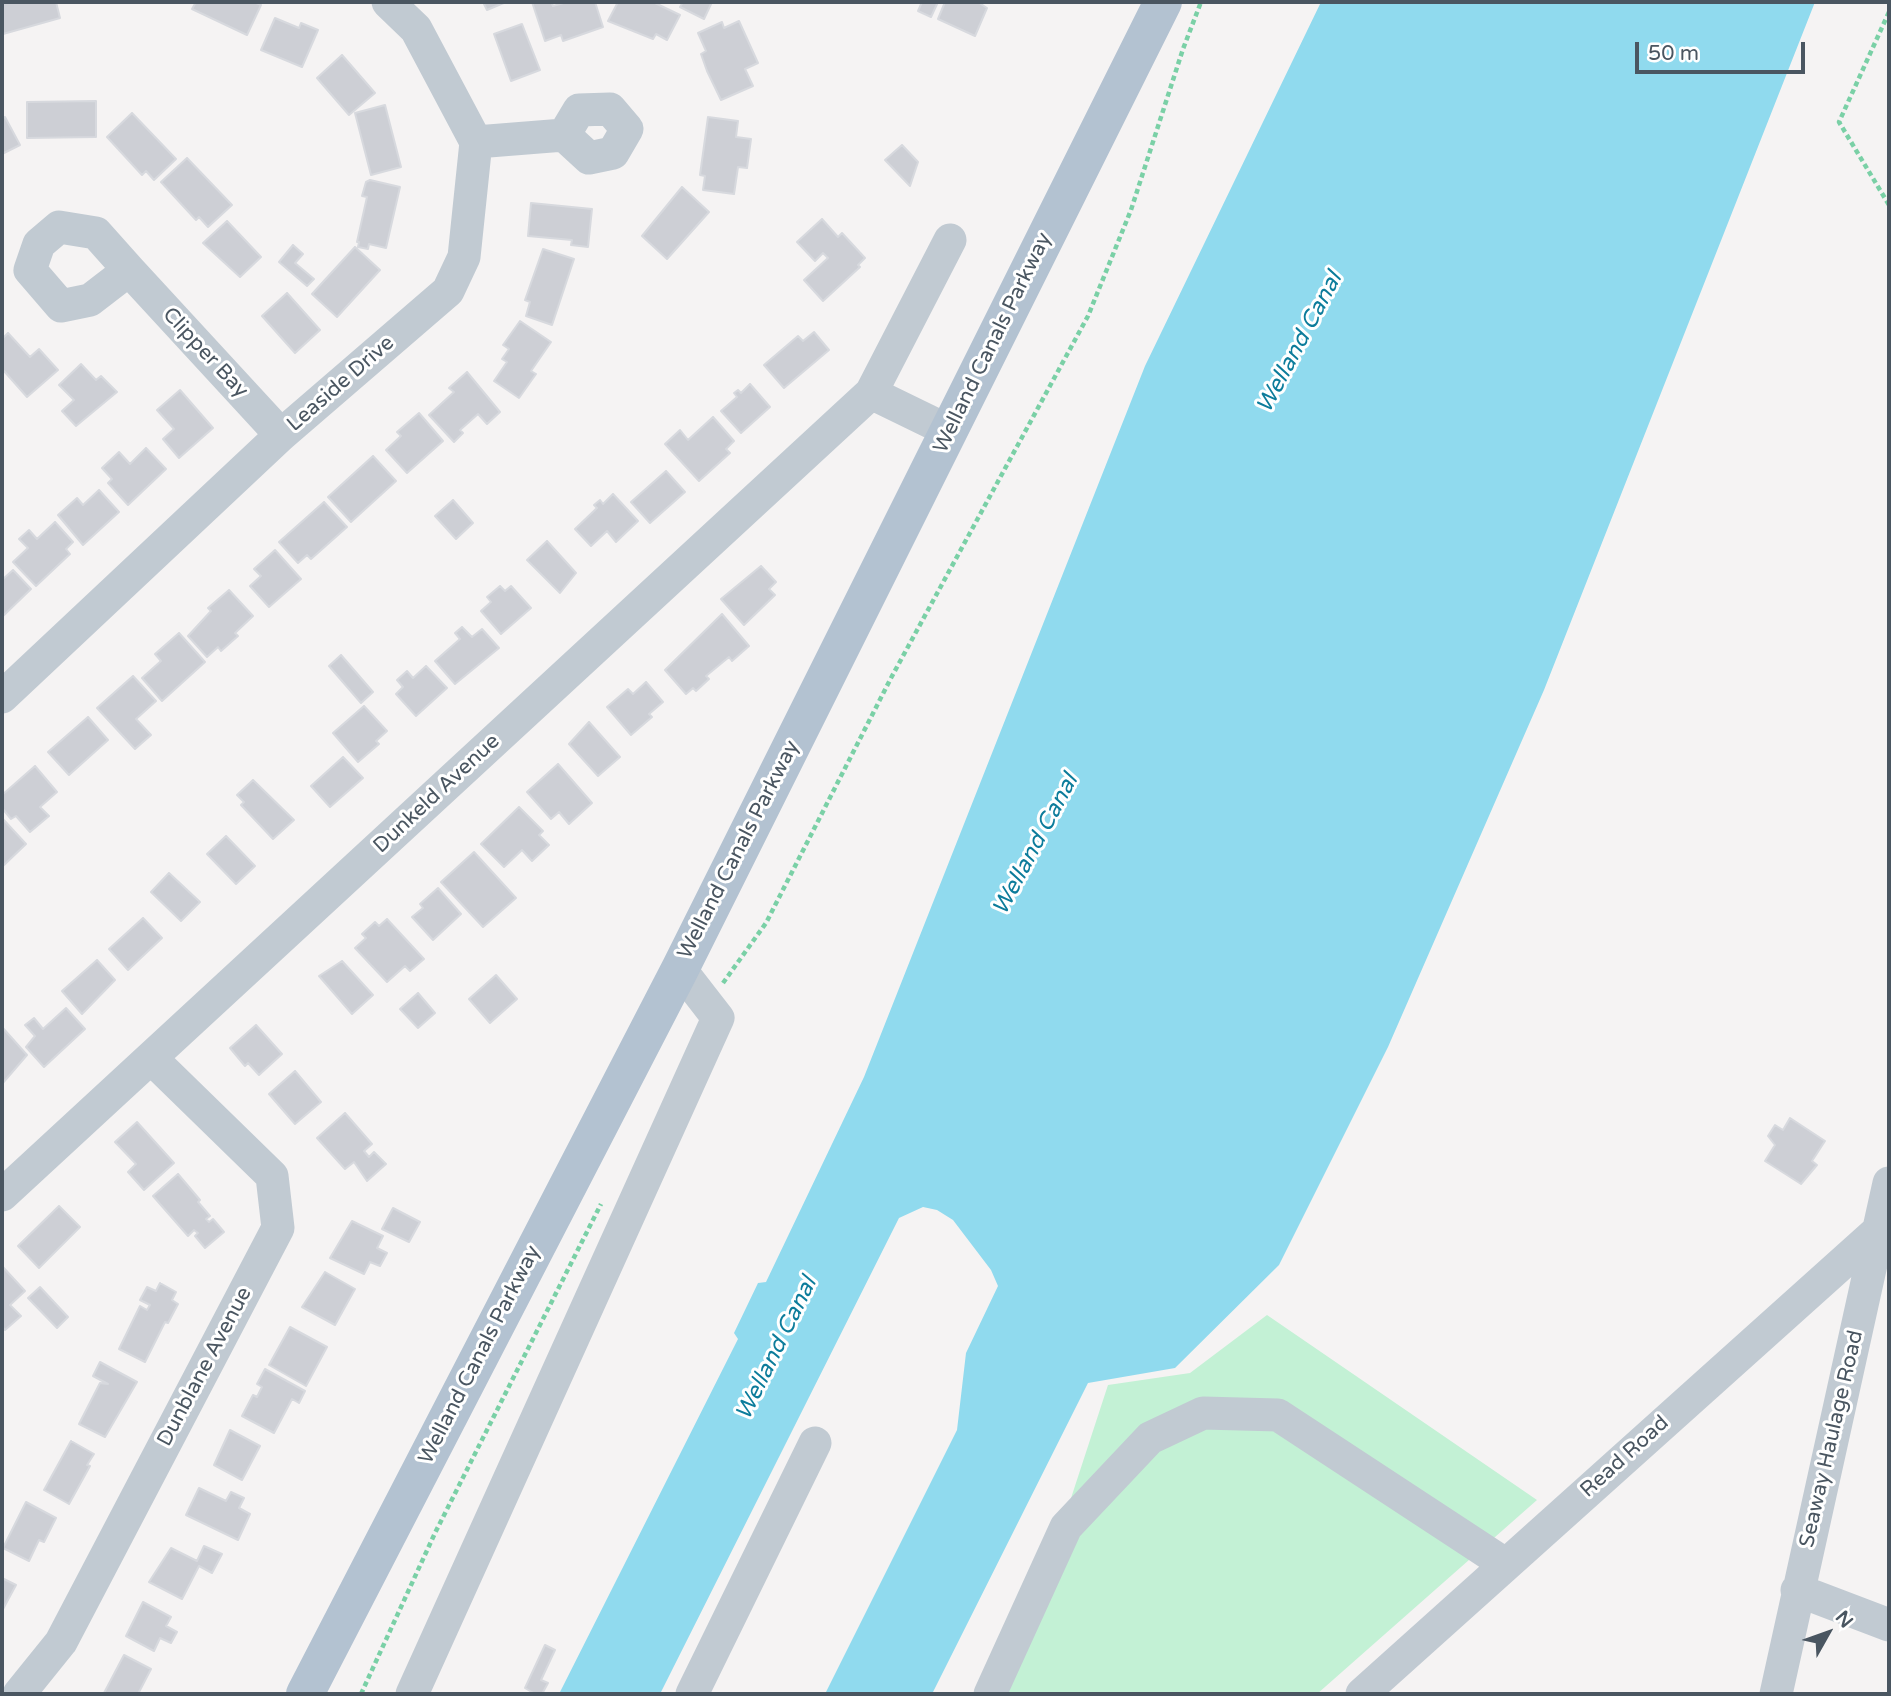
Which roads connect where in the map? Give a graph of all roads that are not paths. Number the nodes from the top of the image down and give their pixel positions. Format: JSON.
{"nodes":[{"id":1,"x":388,"y":2,"type":"edge"},
{"id":2,"x":1163,"y":2,"type":"edge"},
{"id":3,"x":564,"y":135,"type":"dead end"},
{"id":4,"x":476,"y":142,"type":"junction"},
{"id":5,"x":950,"y":240,"type":"dead end"},
{"id":6,"x":129,"y":270,"type":"dead end"},
{"id":7,"x":871,"y":393,"type":"junction"},
{"id":8,"x":949,"y":431,"type":"junction"},
{"id":9,"x":281,"y":435,"type":"junction"},
{"id":10,"x":2,"y":698,"type":"edge"},
{"id":11,"x":680,"y":969,"type":"junction"},
{"id":12,"x":151,"y":1058,"type":"junction"},
{"id":13,"x":8,"y":1177,"type":"edge"},
{"id":14,"x":1889,"y":1183,"type":"edge"},
{"id":15,"x":1884,"y":1226,"type":"edge"},
{"id":16,"x":815,"y":1443,"type":"dead end"},
{"id":17,"x":1505,"y":1564,"type":"junction"},
{"id":18,"x":1797,"y":1590,"type":"junction"},
{"id":19,"x":1889,"y":1625,"type":"edge"},
{"id":20,"x":19,"y":1694,"type":"edge"},
{"id":21,"x":305,"y":1694,"type":"edge"},
{"id":22,"x":412,"y":1694,"type":"edge"},
{"id":23,"x":692,"y":1694,"type":"edge"},
{"id":24,"x":990,"y":1694,"type":"edge"},
{"id":25,"x":1362,"y":1694,"type":"edge"},
{"id":26,"x":1776,"y":1694,"type":"edge"}],
"edges":[{"from":1,"to":4,"type":"street"},
{"from":2,"to":8,"type":"main road","name":"Welland Canals Parkway"},
{"from":3,"to":4,"type":"street"},
{"from":4,"to":9,"type":"street","name":"Leaside Drive"},
{"from":5,"to":7,"type":"street","name":"Dunkeld Avenue"},
{"from":6,"to":9,"type":"street","name":"Clipper Bay"},
{"from":7,"to":8,"type":"street"},
{"from":7,"to":12,"type":"street","name":"Dunkeld Avenue"},
{"from":8,"to":11,"type":"main road","name":"Welland Canals Parkway"},
{"from":9,"to":10,"type":"street","name":"Leaside Drive"},
{"from":11,"to":21,"type":"main road","name":"Welland Canals Parkway"},
{"from":11,"to":22,"type":"street"},
{"from":12,"to":13,"type":"street","name":"Dunkeld Avenue"},
{"from":12,"to":20,"type":"street","name":"Dunblane Avenue"},
{"from":14,"to":15,"type":"street","name":"Seaway Haulage Road"},
{"from":15,"to":17,"type":"street","name":"Read Road"},
{"from":15,"to":18,"type":"street","name":"Seaway Haulage Road"},
{"from":16,"to":23,"type":"street"},
{"from":17,"to":24,"type":"street"},
{"from":17,"to":25,"type":"street","name":"Read Road"},
{"from":18,"to":19,"type":"street"},
{"from":18,"to":26,"type":"street","name":"Seaway Haulage Road"}]}
